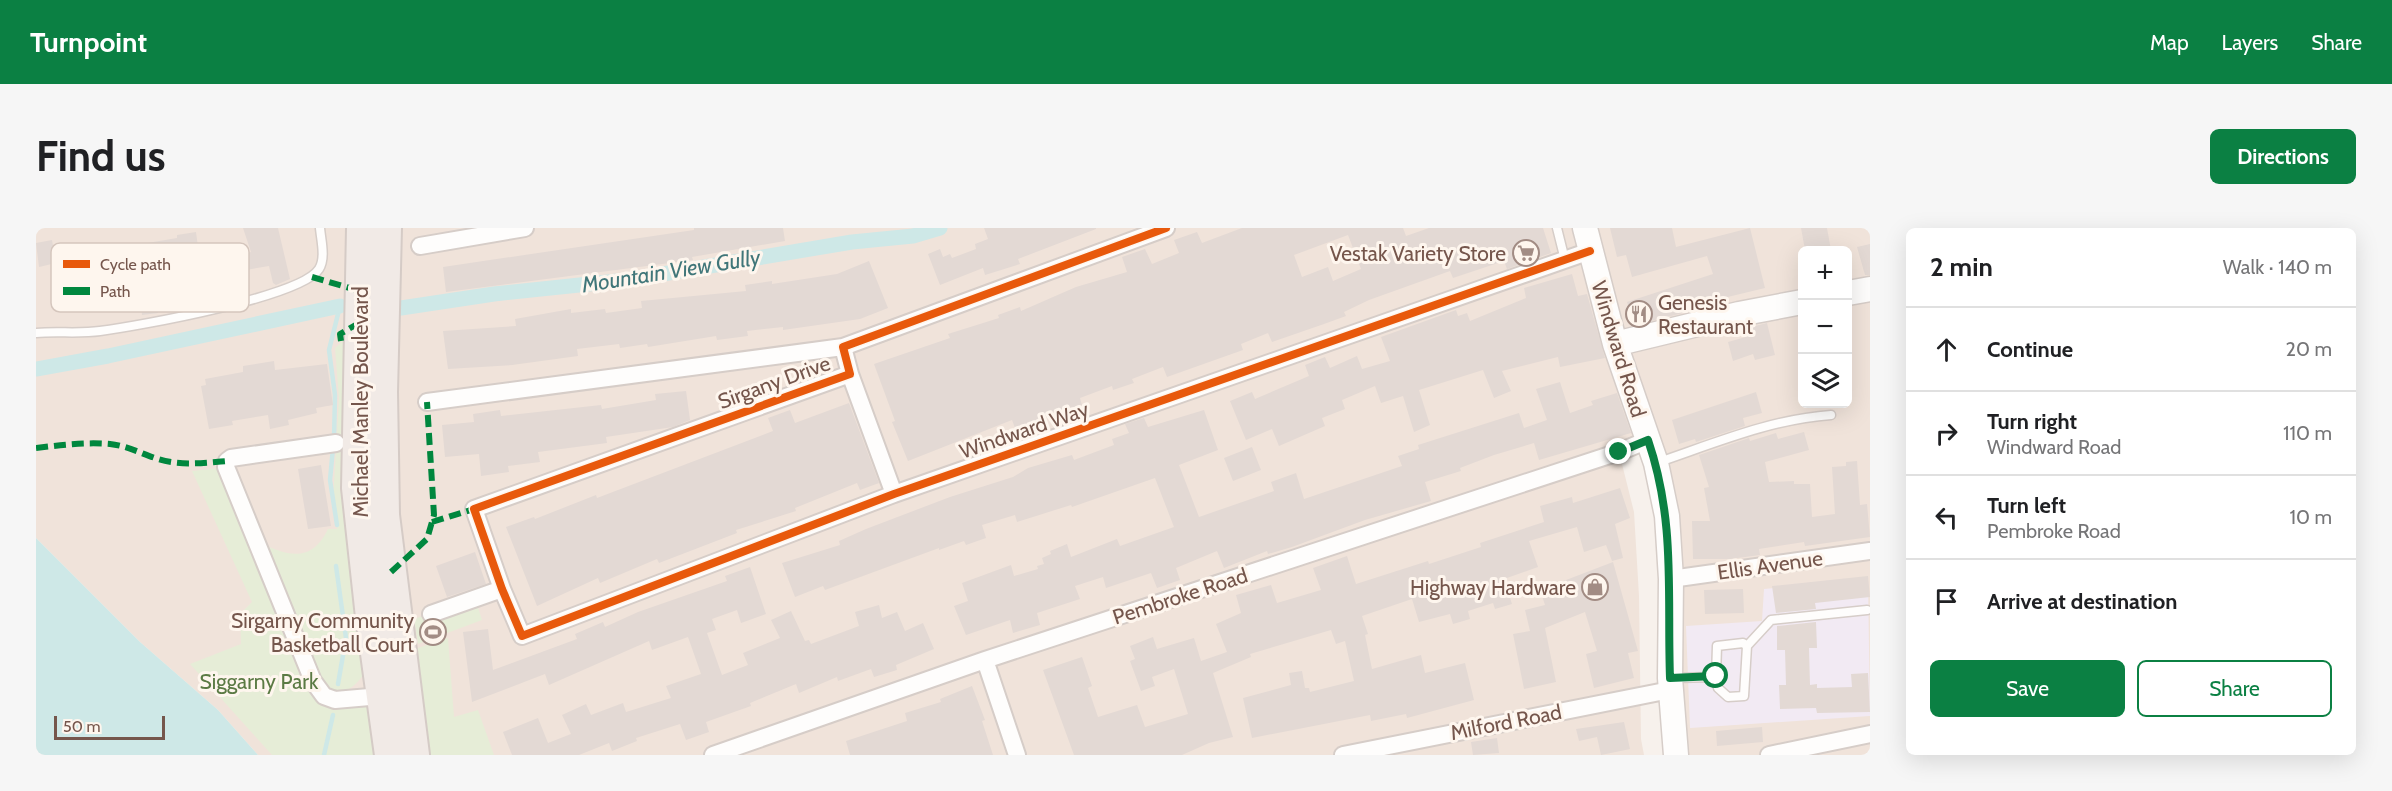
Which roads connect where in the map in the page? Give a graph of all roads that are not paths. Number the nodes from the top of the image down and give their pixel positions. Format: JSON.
{"nodes":[{"id":1,"x":320,"y":228,"type":"edge"},
{"id":2,"x":361,"y":228,"type":"edge"},
{"id":3,"x":387,"y":228,"type":"edge"},
{"id":4,"x":525,"y":228,"type":"edge"},
{"id":5,"x":1166,"y":228,"type":"edge"},
{"id":6,"x":1557,"y":228,"type":"edge"},
{"id":7,"x":1587,"y":239,"type":"edge"},
{"id":8,"x":420,"y":246,"type":"dead end"},
{"id":9,"x":1565,"y":260,"type":"junction"},
{"id":10,"x":1870,"y":289,"type":"edge"},
{"id":11,"x":1852,"y":292,"type":"edge"},
{"id":12,"x":249,"y":300,"type":"edge"},
{"id":13,"x":1798,"y":303,"type":"edge"},
{"id":14,"x":201,"y":312,"type":"edge"},
{"id":15,"x":36,"y":333,"type":"edge"},
{"id":16,"x":1615,"y":344,"type":"junction"},
{"id":17,"x":843,"y":347,"type":"junction"},
{"id":18,"x":850,"y":374,"type":"junction"},
{"id":19,"x":427,"y":402,"type":"dead end"},
{"id":20,"x":1832,"y":415,"type":"dead end"},
{"id":21,"x":1648,"y":440,"type":"junction"},
{"id":22,"x":336,"y":443,"type":"dead end"},
{"id":23,"x":1656,"y":463,"type":"junction"},
{"id":24,"x":894,"y":494,"type":"junction"},
{"id":25,"x":1870,"y":551,"type":"edge"},
{"id":26,"x":1671,"y":579,"type":"junction"},
{"id":27,"x":502,"y":589,"type":"junction"},
{"id":28,"x":1867,"y":610,"type":"dead end"},
{"id":29,"x":431,"y":614,"type":"dead end"},
{"id":30,"x":1747,"y":646,"type":"junction"},
{"id":31,"x":985,"y":660,"type":"junction"},
{"id":32,"x":1716,"y":676,"type":"junction"},
{"id":33,"x":1670,"y":684,"type":"junction"},
{"id":34,"x":381,"y":696,"type":"junction"},
{"id":35,"x":1870,"y":734,"type":"edge"},
{"id":36,"x":389,"y":755,"type":"edge"},
{"id":37,"x":415,"y":755,"type":"edge"},
{"id":38,"x":713,"y":755,"type":"edge"},
{"id":39,"x":1017,"y":755,"type":"edge"},
{"id":40,"x":1342,"y":755,"type":"edge"},
{"id":41,"x":1676,"y":755,"type":"edge"},
{"id":42,"x":1769,"y":755,"type":"edge"}],
"edges":[{"from":1,"to":12,"type":"lane"},
{"from":2,"to":34,"type":"highway","name":"Michael Manley Boulevard"},
{"from":3,"to":37,"type":"highway","name":"Michael Manley Boulevard"},
{"from":4,"to":8,"type":"street"},
{"from":5,"to":17,"type":"street","name":"Sirgany Drive"},
{"from":6,"to":9,"type":"lane"},
{"from":7,"to":9,"type":"street","name":"Windward Way"},
{"from":7,"to":16,"type":"main road","name":"Windward Road"},
{"from":9,"to":24,"type":"street","name":"Windward Way"},
{"from":10,"to":11,"type":"main road"},
{"from":13,"to":16,"type":"main road"},
{"from":14,"to":15,"type":"lane"},
{"from":16,"to":21,"type":"main road","name":"Windward Road"},
{"from":17,"to":18,"type":"street","name":"Sirgany Drive"},
{"from":17,"to":19,"type":"street"},
{"from":18,"to":24,"type":"street"},
{"from":18,"to":27,"type":"street","name":"Sirgany Drive"},
{"from":20,"to":23,"type":"lane"},
{"from":21,"to":23,"type":"main road","name":"Windward Road"},
{"from":21,"to":31,"type":"street","name":"Pembroke Road"},
{"from":22,"to":34,"type":"street"},
{"from":23,"to":26,"type":"main road","name":"Windward Road"},
{"from":24,"to":27,"type":"street","name":"Windward Way"},
{"from":25,"to":26,"type":"street","name":"Ellis Avenue"},
{"from":26,"to":33,"type":"main road","name":"Windward Road"},
{"from":27,"to":29,"type":"street"},
{"from":28,"to":30,"type":"lane"},
{"from":30,"to":32,"type":"lane"},
{"from":30,"to":32,"type":"lane"},
{"from":31,"to":38,"type":"street","name":"Pembroke Road"},
{"from":31,"to":39,"type":"street"},
{"from":32,"to":33,"type":"lane"},
{"from":33,"to":40,"type":"street","name":"Milford Road"},
{"from":33,"to":41,"type":"main road","name":"Windward Road"},
{"from":34,"to":36,"type":"highway","name":"Michael Manley Boulevard"},
{"from":35,"to":42,"type":"street"}]}
